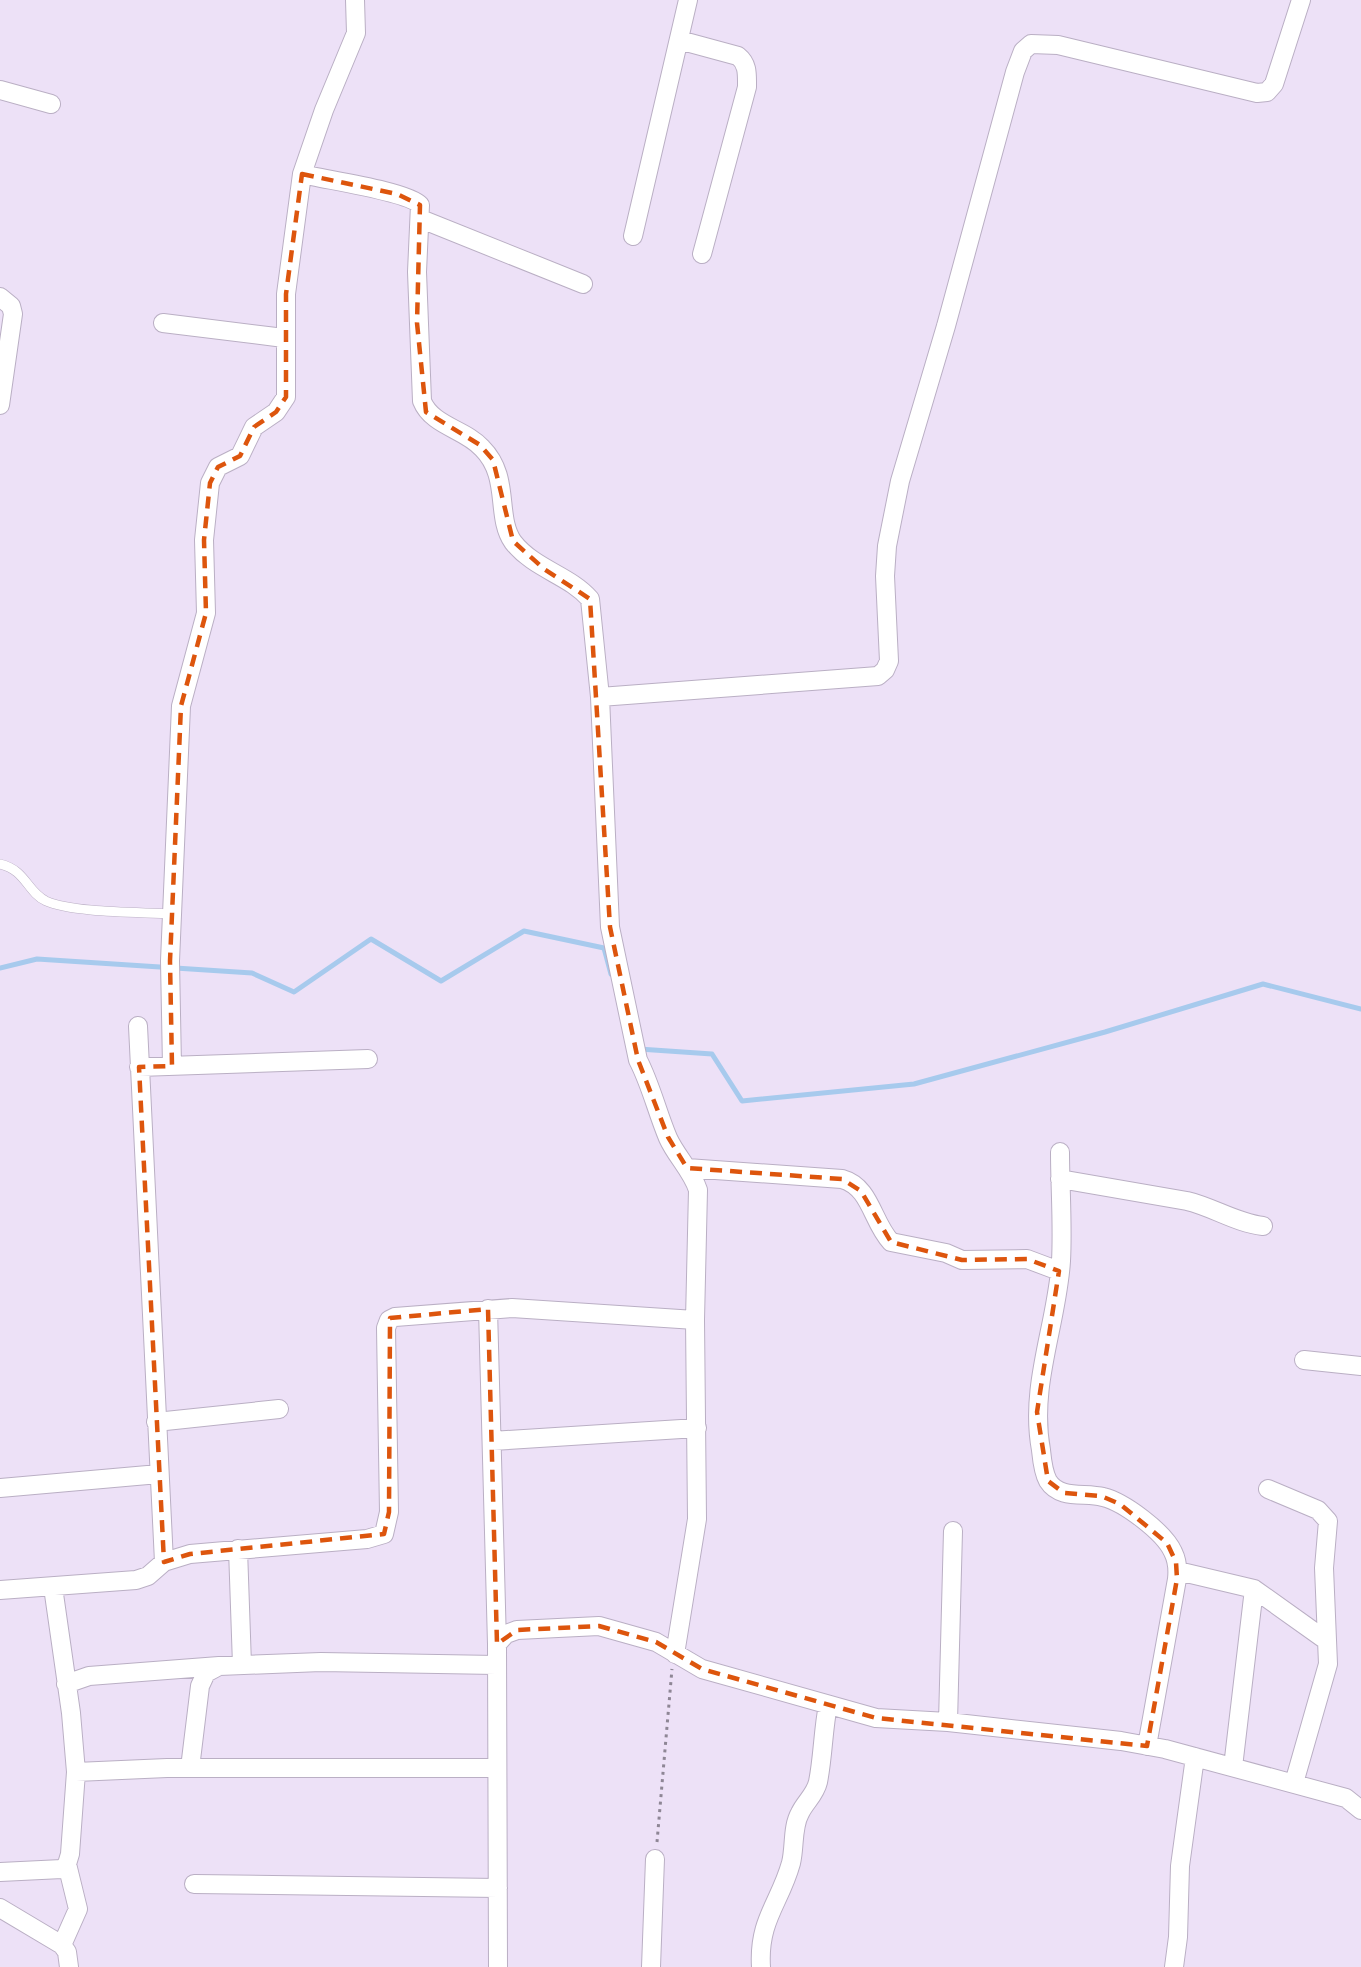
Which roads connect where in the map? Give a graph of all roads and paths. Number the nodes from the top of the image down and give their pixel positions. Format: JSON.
{"nodes":[{"id":1,"x":354,"y":0,"type":"edge"},
{"id":2,"x":688,"y":0,"type":"edge"},
{"id":3,"x":1301,"y":0,"type":"edge"},
{"id":4,"x":679,"y":40,"type":"junction"},
{"id":5,"x":0,"y":90,"type":"edge"},
{"id":6,"x":51,"y":104,"type":"dead end"},
{"id":7,"x":302,"y":174,"type":"junction"},
{"id":8,"x":421,"y":219,"type":"junction"},
{"id":9,"x":633,"y":236,"type":"dead end"},
{"id":10,"x":702,"y":254,"type":"dead end"},
{"id":11,"x":583,"y":284,"type":"dead end"},
{"id":12,"x":0,"y":297,"type":"edge"},
{"id":13,"x":163,"y":323,"type":"dead end"},
{"id":14,"x":284,"y":338,"type":"junction"},
{"id":15,"x":0,"y":405,"type":"edge"},
{"id":16,"x":600,"y":697,"type":"junction"},
{"id":17,"x":0,"y":864,"type":"edge"},
{"id":18,"x":171,"y":914,"type":"junction"},
{"id":19,"x":138,"y":1026,"type":"dead end"},
{"id":20,"x":368,"y":1059,"type":"dead end"},
{"id":21,"x":172,"y":1066,"type":"junction"},
{"id":22,"x":139,"y":1067,"type":"junction"},
{"id":23,"x":1060,"y":1152,"type":"dead end"},
{"id":24,"x":687,"y":1168,"type":"junction"},
{"id":25,"x":1060,"y":1179,"type":"junction"},
{"id":26,"x":1263,"y":1226,"type":"dead end"},
{"id":27,"x":1059,"y":1271,"type":"junction"},
{"id":28,"x":488,"y":1309,"type":"junction"},
{"id":29,"x":695,"y":1320,"type":"junction"},
{"id":30,"x":1304,"y":1360,"type":"dead end"},
{"id":31,"x":1361,"y":1366,"type":"edge"},
{"id":32,"x":279,"y":1409,"type":"dead end"},
{"id":33,"x":156,"y":1422,"type":"junction"},
{"id":34,"x":697,"y":1428,"type":"junction"},
{"id":35,"x":492,"y":1441,"type":"junction"},
{"id":36,"x":159,"y":1474,"type":"junction"},
{"id":37,"x":0,"y":1488,"type":"edge"},
{"id":38,"x":1268,"y":1489,"type":"dead end"},
{"id":39,"x":953,"y":1531,"type":"dead end"},
{"id":40,"x":238,"y":1549,"type":"junction"},
{"id":41,"x":164,"y":1562,"type":"junction"},
{"id":42,"x":1178,"y":1571,"type":"junction"},
{"id":43,"x":53,"y":1587,"type":"junction"},
{"id":44,"x":1254,"y":1589,"type":"junction"},
{"id":45,"x":0,"y":1590,"type":"edge"},
{"id":46,"x":1327,"y":1641,"type":"junction"},
{"id":47,"x":497,"y":1644,"type":"junction"},
{"id":48,"x":675,"y":1654,"type":"junction"},
{"id":49,"x":242,"y":1665,"type":"junction"},
{"id":50,"x":496,"y":1665,"type":"junction"},
{"id":51,"x":219,"y":1666,"type":"junction"},
{"id":52,"x":66,"y":1684,"type":"junction"},
{"id":53,"x":828,"y":1705,"type":"junction"},
{"id":54,"x":948,"y":1722,"type":"junction"},
{"id":55,"x":1147,"y":1746,"type":"junction"},
{"id":56,"x":1194,"y":1757,"type":"junction"},
{"id":57,"x":1233,"y":1767,"type":"junction"},
{"id":58,"x":190,"y":1768,"type":"junction"},
{"id":59,"x":497,"y":1768,"type":"junction"},
{"id":60,"x":76,"y":1772,"type":"junction"},
{"id":61,"x":1294,"y":1783,"type":"junction"},
{"id":62,"x":1361,"y":1810,"type":"edge"},
{"id":63,"x":655,"y":1859,"type":"joint"},
{"id":64,"x":67,"y":1864,"type":"junction"},
{"id":65,"x":0,"y":1872,"type":"edge"},
{"id":66,"x":194,"y":1884,"type":"dead end"},
{"id":67,"x":498,"y":1888,"type":"junction"},
{"id":68,"x":0,"y":1908,"type":"edge"},
{"id":69,"x":62,"y":1945,"type":"junction"},
{"id":70,"x":69,"y":1967,"type":"edge"},
{"id":71,"x":498,"y":1967,"type":"edge"},
{"id":72,"x":651,"y":1967,"type":"edge"},
{"id":73,"x":761,"y":1967,"type":"edge"},
{"id":74,"x":1174,"y":1967,"type":"edge"}],
"edges":[{"from":1,"to":7,"type":"street"},
{"from":2,"to":4,"type":"street"},
{"from":3,"to":16,"type":"street"},
{"from":4,"to":9,"type":"street"},
{"from":4,"to":10,"type":"street"},
{"from":5,"to":6,"type":"street"},
{"from":7,"to":8,"type":"street"},
{"from":7,"to":14,"type":"street"},
{"from":8,"to":11,"type":"street"},
{"from":8,"to":16,"type":"street"},
{"from":12,"to":15,"type":"street"},
{"from":13,"to":14,"type":"street"},
{"from":14,"to":18,"type":"street"},
{"from":16,"to":24,"type":"street"},
{"from":17,"to":18,"type":"lane"},
{"from":18,"to":21,"type":"street"},
{"from":19,"to":22,"type":"street"},
{"from":20,"to":21,"type":"street"},
{"from":21,"to":22,"type":"street"},
{"from":22,"to":33,"type":"street"},
{"from":23,"to":25,"type":"street"},
{"from":24,"to":27,"type":"street"},
{"from":24,"to":29,"type":"street"},
{"from":25,"to":26,"type":"street"},
{"from":25,"to":27,"type":"street"},
{"from":27,"to":42,"type":"street"},
{"from":28,"to":29,"type":"street"},
{"from":28,"to":35,"type":"street"},
{"from":28,"to":40,"type":"street"},
{"from":29,"to":34,"type":"street"},
{"from":30,"to":31,"type":"street"},
{"from":32,"to":33,"type":"street"},
{"from":33,"to":36,"type":"street"},
{"from":34,"to":35,"type":"street"},
{"from":34,"to":48,"type":"street"},
{"from":35,"to":47,"type":"street"},
{"from":36,"to":37,"type":"street"},
{"from":36,"to":41,"type":"street"},
{"from":38,"to":46,"type":"street"},
{"from":39,"to":54,"type":"street"},
{"from":40,"to":41,"type":"street"},
{"from":40,"to":49,"type":"street"},
{"from":41,"to":43,"type":"street"},
{"from":42,"to":44,"type":"street"},
{"from":42,"to":55,"type":"street"},
{"from":43,"to":45,"type":"street"},
{"from":43,"to":52,"type":"street"},
{"from":44,"to":46,"type":"street"},
{"from":44,"to":57,"type":"street"},
{"from":46,"to":61,"type":"street"},
{"from":47,"to":48,"type":"street"},
{"from":47,"to":50,"type":"street"},
{"from":48,"to":53,"type":"street"},
{"from":48,"to":63,"type":"path"},
{"from":49,"to":50,"type":"street"},
{"from":49,"to":51,"type":"street"},
{"from":50,"to":59,"type":"street"},
{"from":51,"to":52,"type":"street"},
{"from":51,"to":58,"type":"street"},
{"from":52,"to":60,"type":"street"},
{"from":53,"to":54,"type":"street"},
{"from":53,"to":73,"type":"street"},
{"from":54,"to":55,"type":"street"},
{"from":55,"to":56,"type":"street"},
{"from":56,"to":57,"type":"street"},
{"from":56,"to":74,"type":"street"},
{"from":57,"to":61,"type":"street"},
{"from":58,"to":59,"type":"street"},
{"from":58,"to":60,"type":"street"},
{"from":59,"to":67,"type":"street"},
{"from":60,"to":64,"type":"street"},
{"from":61,"to":62,"type":"street"},
{"from":63,"to":72,"type":"street"},
{"from":64,"to":65,"type":"street"},
{"from":64,"to":69,"type":"street"},
{"from":66,"to":67,"type":"street"},
{"from":67,"to":71,"type":"street"},
{"from":68,"to":69,"type":"street"},
{"from":69,"to":70,"type":"street"}]}
